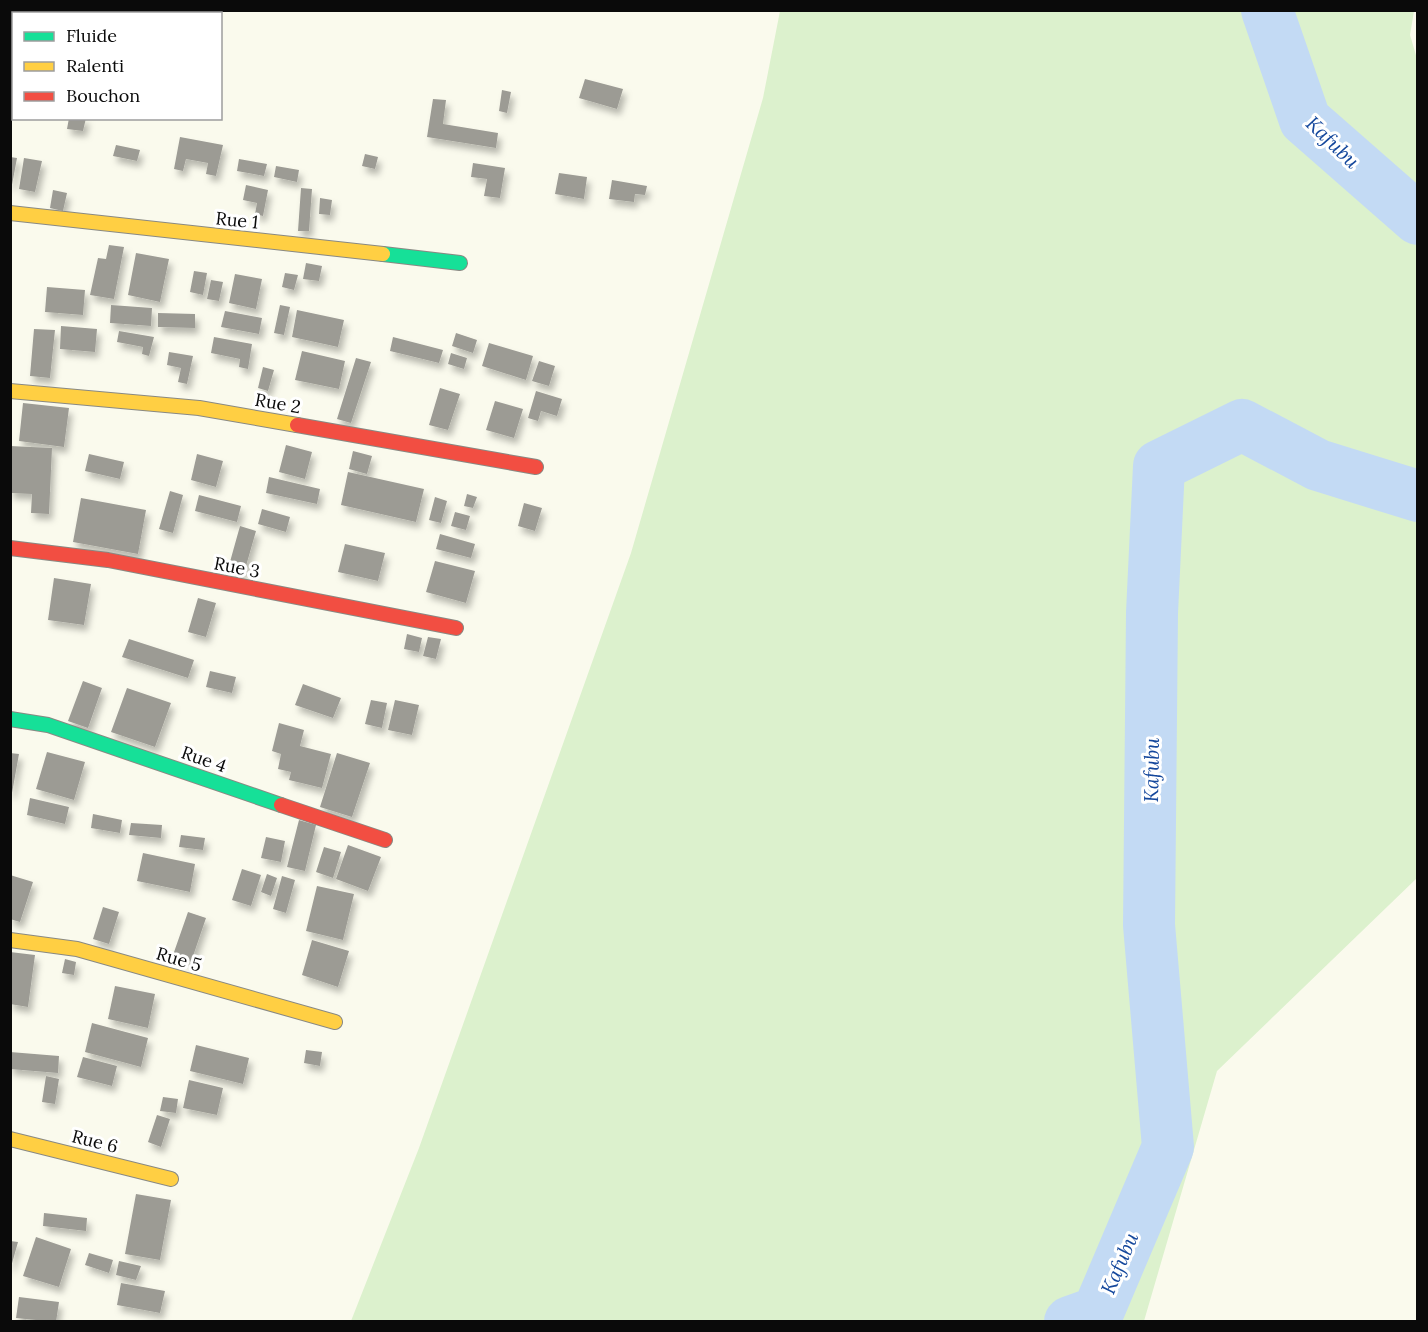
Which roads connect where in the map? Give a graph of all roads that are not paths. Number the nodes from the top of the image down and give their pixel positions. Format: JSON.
{"nodes":[{"id":1,"x":10,"y":213,"type":"edge"},
{"id":2,"x":460,"y":263,"type":"dead end"},
{"id":3,"x":10,"y":391,"type":"edge"},
{"id":4,"x":536,"y":467,"type":"dead end"},
{"id":5,"x":10,"y":548,"type":"edge"},
{"id":6,"x":456,"y":627,"type":"dead end"},
{"id":7,"x":10,"y":719,"type":"edge"},
{"id":8,"x":385,"y":840,"type":"dead end"},
{"id":9,"x":10,"y":940,"type":"edge"},
{"id":10,"x":335,"y":1022,"type":"dead end"},
{"id":11,"x":10,"y":1139,"type":"edge"},
{"id":12,"x":171,"y":1179,"type":"dead end"}],
"edges":[{"from":1,"to":2,"type":"street","name":"Rue 1"},
{"from":3,"to":4,"type":"street","name":"Rue 2"},
{"from":5,"to":6,"type":"street","name":"Rue 3"},
{"from":7,"to":8,"type":"street","name":"Rue 4"},
{"from":9,"to":10,"type":"street","name":"Rue 5"},
{"from":11,"to":12,"type":"street","name":"Rue 6"}]}
